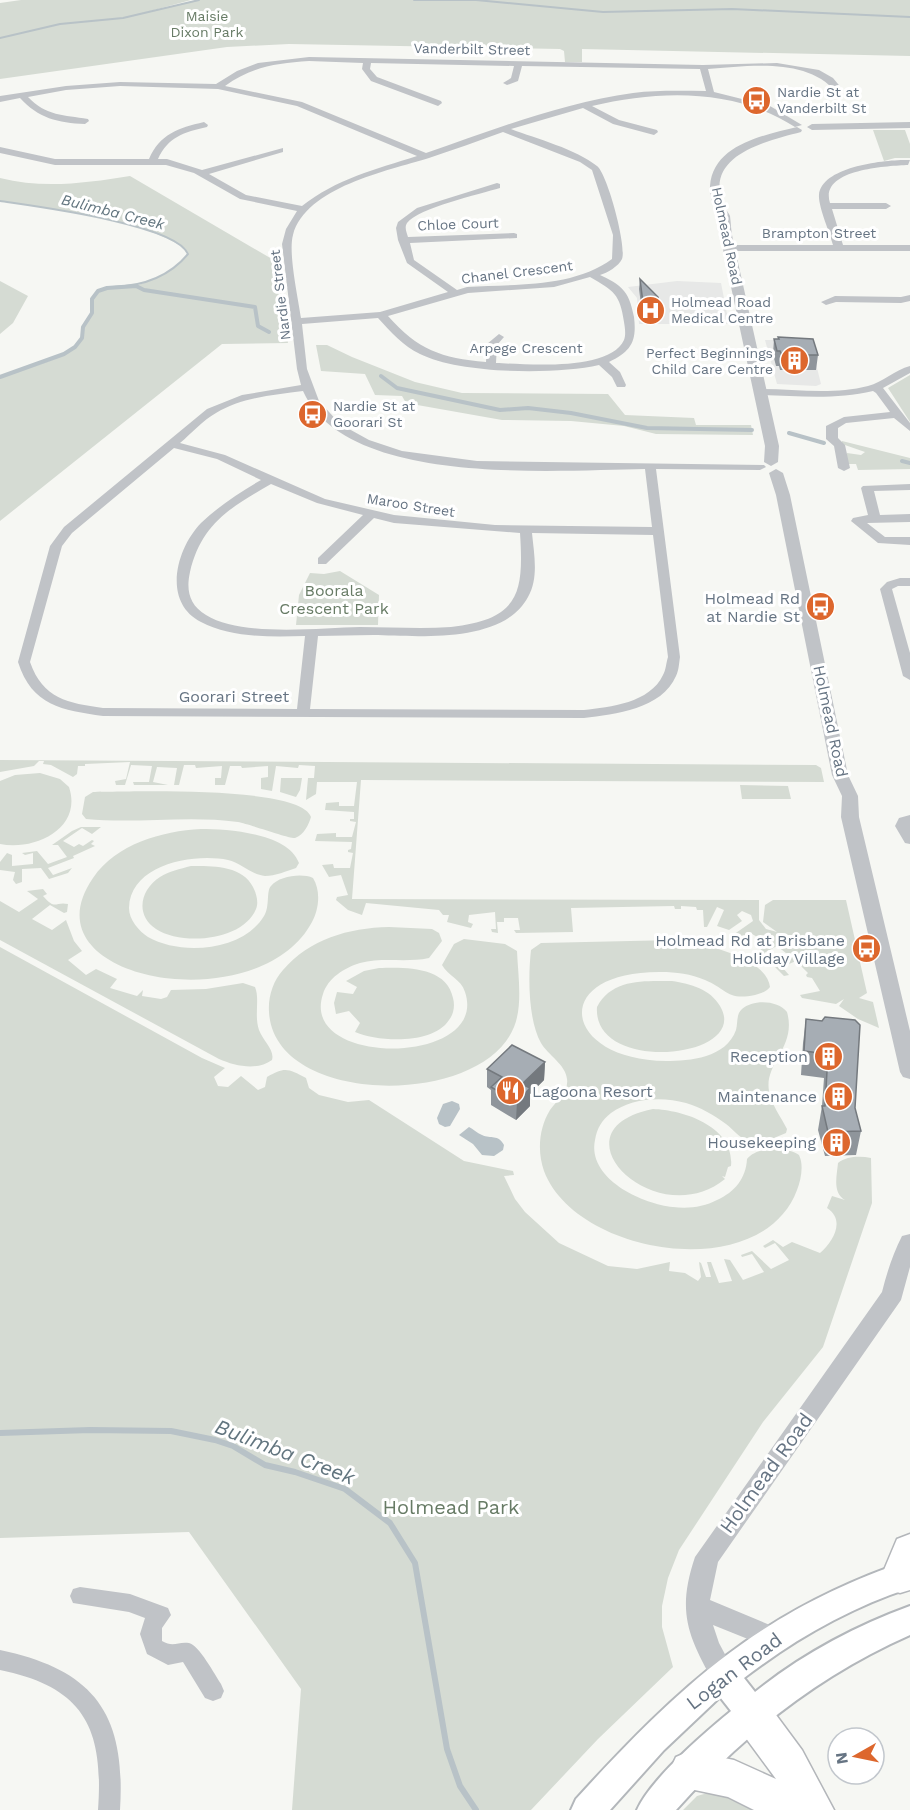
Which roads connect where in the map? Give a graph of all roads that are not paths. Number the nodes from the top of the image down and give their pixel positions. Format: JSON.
{"nodes":[{"id":1,"x":368,"y":60,"type":"junction"},
{"id":2,"x":519,"y":63,"type":"junction"},
{"id":3,"x":703,"y":67,"type":"junction"},
{"id":4,"x":507,"y":83,"type":"dead end"},
{"id":5,"x":218,"y":87,"type":"junction"},
{"id":6,"x":839,"y":90,"type":"dead end"},
{"id":7,"x":709,"y":94,"type":"junction"},
{"id":8,"x":21,"y":95,"type":"junction"},
{"id":9,"x":0,"y":99,"type":"edge"},
{"id":10,"x":438,"y":103,"type":"dead end"},
{"id":11,"x":586,"y":106,"type":"junction"},
{"id":12,"x":85,"y":121,"type":"dead end"},
{"id":13,"x":204,"y":125,"type":"dead end"},
{"id":14,"x":910,"y":125,"type":"edge"},
{"id":15,"x":797,"y":127,"type":"junction"},
{"id":16,"x":505,"y":130,"type":"junction"},
{"id":17,"x":654,"y":132,"type":"dead end"},
{"id":18,"x":0,"y":150,"type":"edge"},
{"id":19,"x":280,"y":150,"type":"dead end"},
{"id":20,"x":425,"y":156,"type":"junction"},
{"id":21,"x":153,"y":160,"type":"junction"},
{"id":22,"x":908,"y":162,"type":"dead end"},
{"id":23,"x":202,"y":173,"type":"junction"},
{"id":24,"x":497,"y":186,"type":"dead end"},
{"id":25,"x":826,"y":206,"type":"junction"},
{"id":26,"x":886,"y":206,"type":"dead end"},
{"id":27,"x":304,"y":208,"type":"junction"},
{"id":28,"x":514,"y":236,"type":"dead end"},
{"id":29,"x":403,"y":240,"type":"junction"},
{"id":30,"x":729,"y":248,"type":"junction"},
{"id":31,"x":839,"y":248,"type":"junction"},
{"id":32,"x":910,"y":248,"type":"edge"},
{"id":33,"x":592,"y":274,"type":"junction"},
{"id":34,"x":455,"y":293,"type":"junction"},
{"id":35,"x":910,"y":297,"type":"edge"},
{"id":36,"x":826,"y":302,"type":"dead end"},
{"id":37,"x":381,"y":315,"type":"junction"},
{"id":38,"x":296,"y":321,"type":"junction"},
{"id":39,"x":499,"y":337,"type":"dead end"},
{"id":40,"x":601,"y":362,"type":"junction"},
{"id":41,"x":491,"y":366,"type":"junction"},
{"id":42,"x":910,"y":369,"type":"edge"},
{"id":43,"x":621,"y":385,"type":"dead end"},
{"id":44,"x":306,"y":387,"type":"junction"},
{"id":45,"x":873,"y":387,"type":"junction"},
{"id":46,"x":760,"y":392,"type":"junction"},
{"id":47,"x":895,"y":415,"type":"junction"},
{"id":48,"x":910,"y":428,"type":"edge"},
{"id":49,"x":172,"y":444,"type":"junction"},
{"id":50,"x":650,"y":466,"type":"junction"},
{"id":51,"x":769,"y":467,"type":"junction"},
{"id":52,"x":844,"y":468,"type":"dead end"},
{"id":53,"x":270,"y":480,"type":"junction"},
{"id":54,"x":910,"y":487,"type":"edge"},
{"id":55,"x":370,"y":515,"type":"junction"},
{"id":56,"x":874,"y":518,"type":"junction"},
{"id":57,"x":910,"y":518,"type":"edge"},
{"id":58,"x":526,"y":530,"type":"junction"},
{"id":59,"x":658,"y":531,"type":"junction"},
{"id":60,"x":910,"y":541,"type":"edge"},
{"id":61,"x":322,"y":561,"type":"dead end"},
{"id":62,"x":910,"y":582,"type":"edge"},
{"id":63,"x":312,"y":632,"type":"junction"},
{"id":64,"x":910,"y":676,"type":"edge"},
{"id":65,"x":303,"y":713,"type":"junction"},
{"id":66,"x":910,"y":819,"type":"edge"},
{"id":67,"x":910,"y":840,"type":"edge"},
{"id":68,"x":910,"y":1072,"type":"edge"},
{"id":69,"x":910,"y":1242,"type":"edge"},
{"id":70,"x":907,"y":1567,"type":"edge"},
{"id":71,"x":80,"y":1596,"type":"dead end"},
{"id":72,"x":696,"y":1605,"type":"junction"},
{"id":73,"x":910,"y":1620,"type":"edge"},
{"id":74,"x":775,"y":1639,"type":"junction"},
{"id":75,"x":0,"y":1660,"type":"edge"},
{"id":76,"x":723,"y":1675,"type":"junction"},
{"id":77,"x":213,"y":1691,"type":"dead end"},
{"id":78,"x":751,"y":1713,"type":"junction"},
{"id":79,"x":690,"y":1770,"type":"junction"},
{"id":80,"x":109,"y":1810,"type":"edge"},
{"id":81,"x":588,"y":1810,"type":"edge"},
{"id":82,"x":654,"y":1810,"type":"edge"},
{"id":83,"x":799,"y":1810,"type":"edge"},
{"id":84,"x":814,"y":1810,"type":"edge"}],
"edges":[{"from":1,"to":2,"type":"street","name":"Vanderbilt Street"},
{"from":1,"to":5,"type":"street","name":"Vanderbilt Street"},
{"from":1,"to":10,"type":"street"},
{"from":2,"to":3,"type":"street","name":"Vanderbilt Street"},
{"from":2,"to":4,"type":"street"},
{"from":3,"to":6,"type":"street","name":"Vanderbilt Street"},
{"from":3,"to":7,"type":"street"},
{"from":5,"to":8,"type":"street"},
{"from":5,"to":20,"type":"street"},
{"from":7,"to":11,"type":"street","name":"Nardie Street"},
{"from":7,"to":15,"type":"street","name":"Nardie Street"},
{"from":8,"to":9,"type":"street"},
{"from":8,"to":12,"type":"street"},
{"from":11,"to":16,"type":"street","name":"Nardie Street"},
{"from":11,"to":17,"type":"street"},
{"from":13,"to":21,"type":"street"},
{"from":14,"to":15,"type":"street","name":"Holmead Road"},
{"from":15,"to":30,"type":"street","name":"Holmead Road"},
{"from":16,"to":20,"type":"street","name":"Nardie Street"},
{"from":16,"to":33,"type":"street","name":"Chanel Crescent"},
{"from":18,"to":21,"type":"street"},
{"from":19,"to":23,"type":"street"},
{"from":20,"to":27,"type":"street","name":"Nardie Street"},
{"from":21,"to":23,"type":"street"},
{"from":22,"to":25,"type":"street"},
{"from":23,"to":27,"type":"street"},
{"from":24,"to":29,"type":"street"},
{"from":25,"to":26,"type":"street"},
{"from":25,"to":31,"type":"street"},
{"from":27,"to":38,"type":"street","name":"Nardie Street"},
{"from":28,"to":29,"type":"street","name":"Chloe Court"},
{"from":29,"to":34,"type":"street"},
{"from":30,"to":31,"type":"street","name":"Brampton Street"},
{"from":30,"to":46,"type":"street","name":"Holmead Road"},
{"from":31,"to":32,"type":"street","name":"Brampton Street"},
{"from":33,"to":34,"type":"street","name":"Chanel Crescent"},
{"from":33,"to":40,"type":"street","name":"Arpege Crescent"},
{"from":34,"to":37,"type":"street","name":"Chanel Crescent"},
{"from":35,"to":36,"type":"street"},
{"from":37,"to":38,"type":"street","name":"Chanel Crescent"},
{"from":37,"to":41,"type":"street","name":"Arpege Crescent"},
{"from":38,"to":44,"type":"street","name":"Nardie Street"},
{"from":39,"to":41,"type":"street"},
{"from":40,"to":41,"type":"street","name":"Arpege Crescent"},
{"from":40,"to":43,"type":"street"},
{"from":42,"to":45,"type":"street"},
{"from":44,"to":49,"type":"street","name":"Goorari Street"},
{"from":44,"to":50,"type":"street","name":"Nardie Street"},
{"from":45,"to":46,"type":"street"},
{"from":45,"to":47,"type":"street"},
{"from":46,"to":51,"type":"street","name":"Holmead Road"},
{"from":47,"to":48,"type":"street"},
{"from":47,"to":52,"type":"street"},
{"from":49,"to":53,"type":"street","name":"Maroo Street"},
{"from":49,"to":65,"type":"street","name":"Goorari Street"},
{"from":50,"to":51,"type":"street","name":"Nardie Street"},
{"from":50,"to":59,"type":"street","name":"Goorari Street"},
{"from":51,"to":68,"type":"street","name":"Holmead Road"},
{"from":53,"to":55,"type":"street","name":"Maroo Street"},
{"from":53,"to":63,"type":"street"},
{"from":54,"to":56,"type":"street"},
{"from":55,"to":58,"type":"street","name":"Maroo Street"},
{"from":55,"to":61,"type":"street"},
{"from":56,"to":57,"type":"street"},
{"from":56,"to":60,"type":"street"},
{"from":58,"to":59,"type":"street","name":"Maroo Street"},
{"from":58,"to":63,"type":"street"},
{"from":59,"to":65,"type":"street","name":"Goorari Street"},
{"from":62,"to":64,"type":"street"},
{"from":63,"to":65,"type":"street"},
{"from":66,"to":67,"type":"street"},
{"from":69,"to":72,"type":"street","name":"Holmead Road"},
{"from":70,"to":74,"type":"main road","name":"Logan Road"},
{"from":71,"to":77,"type":"street"},
{"from":72,"to":74,"type":"street"},
{"from":72,"to":76,"type":"street","name":"Holmead Road"},
{"from":73,"to":78,"type":"main road"},
{"from":74,"to":76,"type":"main road","name":"Logan Road"},
{"from":75,"to":80,"type":"street"},
{"from":76,"to":78,"type":"main road","name":"Holmead Road"},
{"from":76,"to":81,"type":"main road","name":"Logan Road"},
{"from":78,"to":79,"type":"main road"},
{"from":78,"to":84,"type":"highway"},
{"from":79,"to":82,"type":"main road"},
{"from":79,"to":83,"type":"highway"}]}
